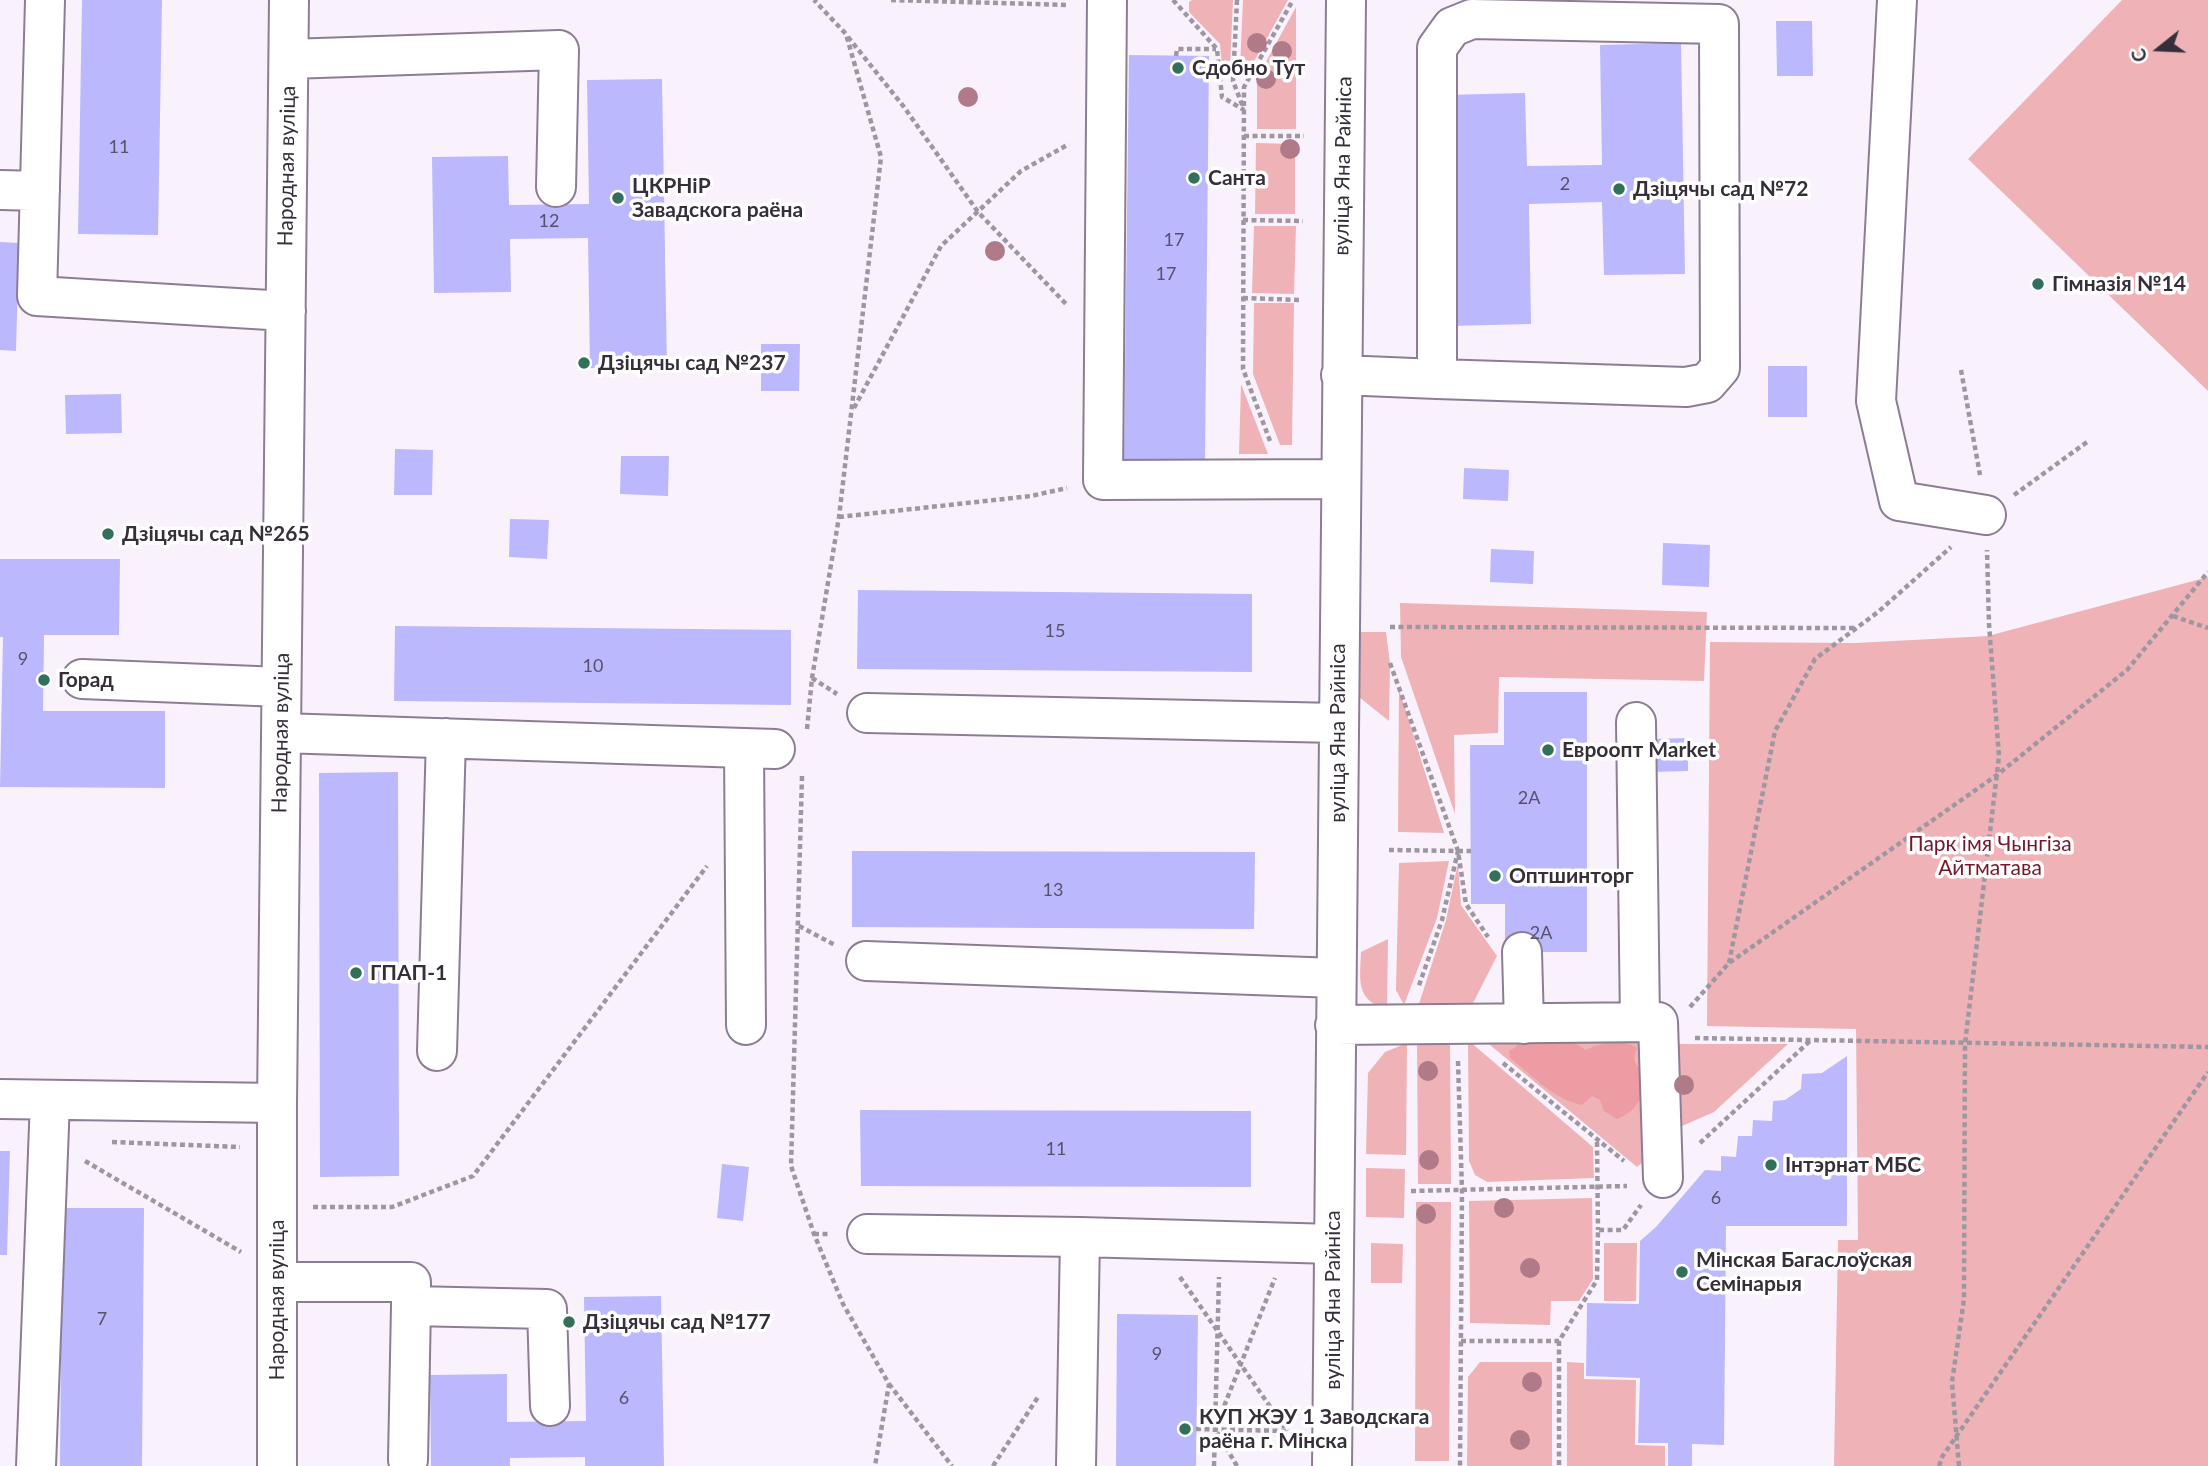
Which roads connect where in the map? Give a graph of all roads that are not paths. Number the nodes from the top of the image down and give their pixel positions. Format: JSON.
{"nodes":[{"id":1,"x":45,"y":0,"type":"edge"},
{"id":2,"x":289,"y":0,"type":"edge"},
{"id":3,"x":1346,"y":0,"type":"edge"},
{"id":4,"x":1896,"y":0,"type":"edge"},
{"id":5,"x":1107,"y":3,"type":"edge"},
{"id":6,"x":289,"y":59,"type":"junction"},
{"id":7,"x":556,"y":187,"type":"dead end"},
{"id":8,"x":0,"y":190,"type":"edge"},
{"id":9,"x":40,"y":191,"type":"junction"},
{"id":10,"x":286,"y":311,"type":"junction"},
{"id":11,"x":1340,"y":375,"type":"junction"},
{"id":12,"x":1437,"y":379,"type":"junction"},
{"id":13,"x":1340,"y":479,"type":"junction"},
{"id":14,"x":1986,"y":514,"type":"road end"},
{"id":15,"x":82,"y":679,"type":"dead end"},
{"id":16,"x":281,"y":687,"type":"junction"},
{"id":17,"x":867,"y":713,"type":"dead end"},
{"id":18,"x":1636,"y":722,"type":"dead end"},
{"id":19,"x":1338,"y":723,"type":"junction"},
{"id":20,"x":281,"y":733,"type":"junction"},
{"id":21,"x":446,"y":738,"type":"junction"},
{"id":22,"x":1508,"y":948,"type":"road end"},
{"id":23,"x":866,"y":961,"type":"dead end"},
{"id":24,"x":1336,"y":978,"type":"junction"},
{"id":25,"x":1649,"y":1022,"type":"junction"},
{"id":26,"x":1524,"y":1024,"type":"junction"},
{"id":27,"x":747,"y":1025,"type":"dead end"},
{"id":28,"x":1335,"y":1025,"type":"junction"},
{"id":29,"x":437,"y":1051,"type":"dead end"},
{"id":30,"x":0,"y":1099,"type":"edge"},
{"id":31,"x":50,"y":1100,"type":"junction"},
{"id":32,"x":277,"y":1103,"type":"junction"},
{"id":33,"x":1659,"y":1181,"type":"road end"},
{"id":34,"x":867,"y":1234,"type":"dead end"},
{"id":35,"x":1080,"y":1237,"type":"junction"},
{"id":36,"x":1334,"y":1244,"type":"junction"},
{"id":37,"x":277,"y":1277,"type":"junction"},
{"id":38,"x":411,"y":1306,"type":"junction"},
{"id":39,"x":550,"y":1406,"type":"dead end"},
{"id":40,"x":408,"y":1460,"type":"dead end"},
{"id":41,"x":36,"y":1466,"type":"edge"},
{"id":42,"x":277,"y":1466,"type":"edge"},
{"id":43,"x":1076,"y":1466,"type":"edge"},
{"id":44,"x":1332,"y":1466,"type":"edge"}],
"edges":[{"from":1,"to":9,"type":"street"},
{"from":2,"to":6,"type":"street","name":"Народная вуліца"},
{"from":3,"to":11,"type":"street","name":"вуліца Яна Райніса"},
{"from":4,"to":14,"type":"street"},
{"from":5,"to":13,"type":"street"},
{"from":6,"to":7,"type":"street"},
{"from":6,"to":10,"type":"street","name":"Народная вуліца"},
{"from":8,"to":9,"type":"street"},
{"from":9,"to":10,"type":"street"},
{"from":10,"to":16,"type":"street","name":"Народная вуліца"},
{"from":11,"to":12,"type":"street"},
{"from":11,"to":13,"type":"street","name":"вуліца Яна Райніса"},
{"from":12,"to":12,"type":"street"},
{"from":13,"to":19,"type":"street","name":"вуліца Яна Райніса"},
{"from":15,"to":16,"type":"street"},
{"from":16,"to":20,"type":"street","name":"Народная вуліца"},
{"from":17,"to":19,"type":"street"},
{"from":18,"to":25,"type":"street"},
{"from":19,"to":24,"type":"street","name":"вуліца Яна Райніса"},
{"from":20,"to":21,"type":"street"},
{"from":20,"to":32,"type":"street","name":"Народная вуліца"},
{"from":21,"to":27,"type":"street"},
{"from":21,"to":29,"type":"street"},
{"from":22,"to":26,"type":"street"},
{"from":23,"to":24,"type":"street"},
{"from":24,"to":28,"type":"street","name":"вуліца Яна Райніса"},
{"from":25,"to":26,"type":"street"},
{"from":25,"to":33,"type":"street"},
{"from":26,"to":28,"type":"street"},
{"from":28,"to":36,"type":"street","name":"вуліца Яна Райніса"},
{"from":30,"to":31,"type":"street"},
{"from":31,"to":32,"type":"street"},
{"from":31,"to":41,"type":"street"},
{"from":32,"to":37,"type":"street","name":"Народная вуліца"},
{"from":34,"to":35,"type":"street"},
{"from":35,"to":36,"type":"street"},
{"from":35,"to":43,"type":"street"},
{"from":36,"to":44,"type":"street","name":"вуліца Яна Райніса"},
{"from":37,"to":38,"type":"street"},
{"from":37,"to":42,"type":"street","name":"Народная вуліца"},
{"from":38,"to":39,"type":"street"},
{"from":38,"to":40,"type":"street"}]}
